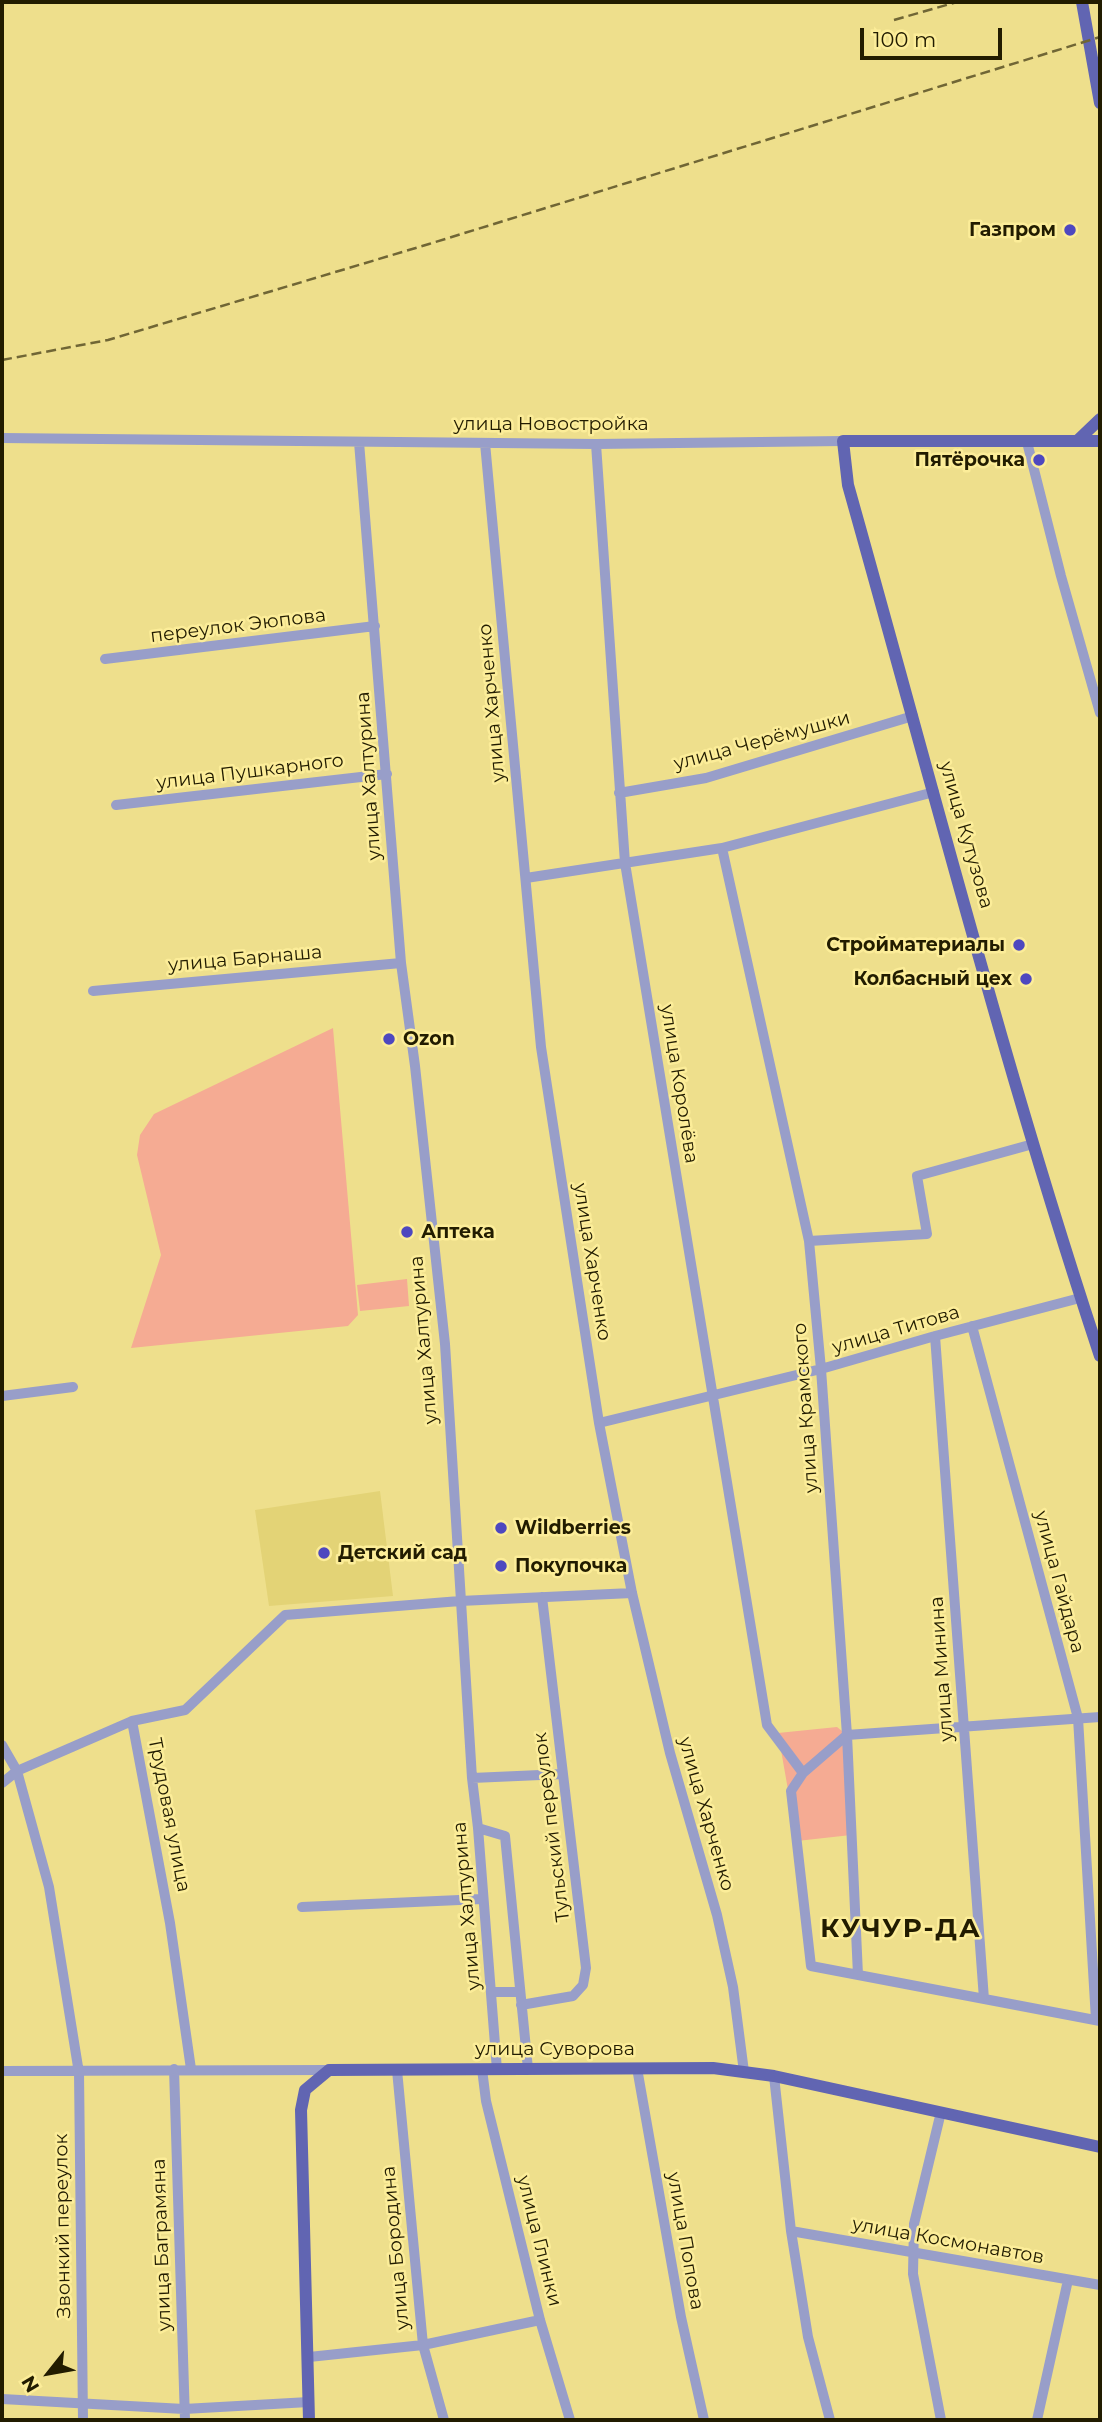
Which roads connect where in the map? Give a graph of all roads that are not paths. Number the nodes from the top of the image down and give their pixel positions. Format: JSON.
{"nodes":[{"id":1,"x":1082,"y":2,"type":"edge"},
{"id":2,"x":1100,"y":103,"type":"edge"},
{"id":3,"x":1100,"y":419,"type":"edge"},
{"id":4,"x":2,"y":438,"type":"edge"},
{"id":5,"x":844,"y":441,"type":"junction"},
{"id":6,"x":1077,"y":441,"type":"junction"},
{"id":7,"x":359,"y":442,"type":"junction"},
{"id":8,"x":1027,"y":442,"type":"junction"},
{"id":9,"x":1100,"y":442,"type":"edge"},
{"id":10,"x":485,"y":443,"type":"junction"},
{"id":11,"x":596,"y":444,"type":"junction"},
{"id":12,"x":374,"y":626,"type":"junction"},
{"id":13,"x":105,"y":659,"type":"dead end"},
{"id":14,"x":1100,"y":713,"type":"edge"},
{"id":15,"x":913,"y":716,"type":"junction"},
{"id":16,"x":387,"y":774,"type":"junction"},
{"id":17,"x":934,"y":792,"type":"junction"},
{"id":18,"x":619,"y":793,"type":"junction"},
{"id":19,"x":116,"y":805,"type":"dead end"},
{"id":20,"x":722,"y":848,"type":"junction"},
{"id":21,"x":625,"y":863,"type":"junction"},
{"id":22,"x":526,"y":878,"type":"junction"},
{"id":23,"x":401,"y":963,"type":"junction"},
{"id":24,"x":93,"y":991,"type":"dead end"},
{"id":25,"x":1033,"y":1144,"type":"junction"},
{"id":26,"x":809,"y":1241,"type":"junction"},
{"id":27,"x":1080,"y":1298,"type":"junction"},
{"id":28,"x":972,"y":1326,"type":"junction"},
{"id":29,"x":935,"y":1336,"type":"junction"},
{"id":30,"x":1100,"y":1356,"type":"edge"},
{"id":31,"x":821,"y":1369,"type":"junction"},
{"id":32,"x":73,"y":1387,"type":"dead end"},
{"id":33,"x":712,"y":1395,"type":"junction"},
{"id":34,"x":2,"y":1396,"type":"edge"},
{"id":35,"x":599,"y":1423,"type":"junction"},
{"id":36,"x":632,"y":1593,"type":"junction"},
{"id":37,"x":542,"y":1597,"type":"junction"},
{"id":38,"x":460,"y":1601,"type":"junction"},
{"id":39,"x":1100,"y":1717,"type":"edge"},
{"id":40,"x":1078,"y":1718,"type":"junction"},
{"id":41,"x":132,"y":1721,"type":"junction"},
{"id":42,"x":963,"y":1726,"type":"junction"},
{"id":43,"x":847,"y":1735,"type":"junction"},
{"id":44,"x":2,"y":1745,"type":"edge"},
{"id":45,"x":18,"y":1771,"type":"junction"},
{"id":46,"x":803,"y":1773,"type":"junction"},
{"id":47,"x":563,"y":1774,"type":"junction"},
{"id":48,"x":472,"y":1778,"type":"junction"},
{"id":49,"x":2,"y":1783,"type":"edge"},
{"id":50,"x":478,"y":1828,"type":"junction"},
{"id":51,"x":482,"y":1899,"type":"junction"},
{"id":52,"x":302,"y":1907,"type":"dead end"},
{"id":53,"x":858,"y":1975,"type":"junction"},
{"id":54,"x":492,"y":1992,"type":"junction"},
{"id":55,"x":519,"y":1992,"type":"junction"},
{"id":56,"x":984,"y":1999,"type":"junction"},
{"id":57,"x":521,"y":2005,"type":"junction"},
{"id":58,"x":1098,"y":2020,"type":"edge"},
{"id":59,"x":637,"y":2068,"type":"junction"},
{"id":60,"x":174,"y":2069,"type":"junction"},
{"id":61,"x":191,"y":2069,"type":"junction"},
{"id":62,"x":482,"y":2069,"type":"junction"},
{"id":63,"x":528,"y":2069,"type":"junction"},
{"id":64,"x":329,"y":2070,"type":"junction"},
{"id":65,"x":397,"y":2070,"type":"junction"},
{"id":66,"x":497,"y":2070,"type":"junction"},
{"id":67,"x":2,"y":2071,"type":"edge"},
{"id":68,"x":744,"y":2072,"type":"junction"},
{"id":69,"x":79,"y":2073,"type":"junction"},
{"id":70,"x":774,"y":2076,"type":"junction"},
{"id":71,"x":941,"y":2112,"type":"junction"},
{"id":72,"x":1100,"y":2147,"type":"edge"},
{"id":73,"x":791,"y":2231,"type":"junction"},
{"id":74,"x":913,"y":2253,"type":"junction"},
{"id":75,"x":1069,"y":2280,"type":"junction"},
{"id":76,"x":1100,"y":2285,"type":"edge"},
{"id":77,"x":540,"y":2320,"type":"junction"},
{"id":78,"x":423,"y":2346,"type":"junction"},
{"id":79,"x":309,"y":2357,"type":"junction"},
{"id":80,"x":2,"y":2399,"type":"edge"},
{"id":81,"x":309,"y":2402,"type":"junction"},
{"id":82,"x":83,"y":2403,"type":"junction"},
{"id":83,"x":184,"y":2409,"type":"junction"},
{"id":84,"x":83,"y":2420,"type":"edge"},
{"id":85,"x":184,"y":2420,"type":"edge"},
{"id":86,"x":309,"y":2420,"type":"edge"},
{"id":87,"x":444,"y":2420,"type":"edge"},
{"id":88,"x":570,"y":2420,"type":"edge"},
{"id":89,"x":704,"y":2420,"type":"edge"},
{"id":90,"x":830,"y":2420,"type":"edge"},
{"id":91,"x":941,"y":2420,"type":"edge"},
{"id":92,"x":1037,"y":2420,"type":"edge"}],
"edges":[{"from":1,"to":2,"type":"main road"},
{"from":3,"to":6,"type":"main road"},
{"from":4,"to":7,"type":"street","name":"улица Новостройка"},
{"from":5,"to":8,"type":"main road","name":"улица Новостройка"},
{"from":5,"to":11,"type":"street","name":"улица Новостройка"},
{"from":5,"to":15,"type":"main road","name":"улица Кутузова"},
{"from":6,"to":8,"type":"main road","name":"улица Новостройка"},
{"from":6,"to":9,"type":"main road","name":"улица Новостройка"},
{"from":7,"to":10,"type":"street","name":"улица Новостройка"},
{"from":7,"to":12,"type":"street","name":"улица Халтурина"},
{"from":8,"to":14,"type":"street"},
{"from":10,"to":11,"type":"street","name":"улица Новостройка"},
{"from":10,"to":22,"type":"street","name":"улица Харченко"},
{"from":11,"to":18,"type":"street","name":"улица Королёва"},
{"from":12,"to":13,"type":"street","name":"переулок Эюпова"},
{"from":12,"to":16,"type":"street","name":"улица Халтурина"},
{"from":15,"to":17,"type":"main road","name":"улица Кутузова"},
{"from":15,"to":18,"type":"street","name":"улица Черёмушки"},
{"from":16,"to":19,"type":"street","name":"улица Пушкарного"},
{"from":16,"to":23,"type":"street","name":"улица Халтурина"},
{"from":17,"to":20,"type":"street"},
{"from":17,"to":25,"type":"main road","name":"улица Кутузова"},
{"from":18,"to":21,"type":"street","name":"улица Королёва"},
{"from":20,"to":21,"type":"street"},
{"from":20,"to":26,"type":"street","name":"улица Крамского"},
{"from":21,"to":22,"type":"street"},
{"from":21,"to":33,"type":"street","name":"улица Королёва"},
{"from":22,"to":35,"type":"street","name":"улица Харченко"},
{"from":23,"to":24,"type":"street","name":"улица Барнаша"},
{"from":23,"to":38,"type":"street","name":"улица Халтурина"},
{"from":25,"to":26,"type":"street"},
{"from":25,"to":27,"type":"main road","name":"улица Кутузова"},
{"from":26,"to":31,"type":"street","name":"улица Крамского"},
{"from":27,"to":28,"type":"street","name":"улица Титова"},
{"from":27,"to":30,"type":"main road","name":"улица Кутузова"},
{"from":28,"to":29,"type":"street","name":"улица Титова"},
{"from":28,"to":40,"type":"street","name":"улица Гайдара"},
{"from":29,"to":31,"type":"street","name":"улица Титова"},
{"from":29,"to":42,"type":"street","name":"улица Минина"},
{"from":31,"to":33,"type":"street","name":"улица Титова"},
{"from":31,"to":43,"type":"street","name":"улица Крамского"},
{"from":32,"to":34,"type":"street"},
{"from":33,"to":35,"type":"street","name":"улица Титова"},
{"from":33,"to":46,"type":"street","name":"улица Королёва"},
{"from":35,"to":36,"type":"street","name":"улица Харченко"},
{"from":36,"to":37,"type":"street"},
{"from":36,"to":68,"type":"street","name":"улица Харченко"},
{"from":37,"to":38,"type":"street"},
{"from":37,"to":47,"type":"street","name":"Тульский переулок"},
{"from":38,"to":41,"type":"street"},
{"from":38,"to":48,"type":"street","name":"улица Халтурина"},
{"from":39,"to":40,"type":"street"},
{"from":40,"to":42,"type":"street"},
{"from":40,"to":58,"type":"street","name":"улица Гайдара"},
{"from":41,"to":45,"type":"street","name":"Трудовая улица"},
{"from":41,"to":61,"type":"street","name":"Трудовая улица"},
{"from":42,"to":43,"type":"street"},
{"from":42,"to":56,"type":"street","name":"улица Минина"},
{"from":43,"to":46,"type":"street"},
{"from":43,"to":53,"type":"street","name":"улица Крамского"},
{"from":44,"to":45,"type":"street"},
{"from":45,"to":49,"type":"street","name":"Трудовая улица"},
{"from":45,"to":69,"type":"street","name":"Звонкий переулок"},
{"from":46,"to":53,"type":"street"},
{"from":47,"to":48,"type":"street"},
{"from":47,"to":57,"type":"street","name":"Тульский переулок"},
{"from":48,"to":50,"type":"street","name":"улица Халтурина"},
{"from":50,"to":51,"type":"street","name":"улица Халтурина"},
{"from":50,"to":55,"type":"street"},
{"from":51,"to":52,"type":"street"},
{"from":51,"to":54,"type":"street","name":"улица Халтурина"},
{"from":53,"to":56,"type":"street"},
{"from":54,"to":55,"type":"street"},
{"from":54,"to":66,"type":"street","name":"улица Халтурина"},
{"from":55,"to":57,"type":"street"},
{"from":56,"to":58,"type":"street"},
{"from":57,"to":63,"type":"street"},
{"from":59,"to":63,"type":"main road","name":"улица Суворова"},
{"from":59,"to":68,"type":"main road","name":"улица Суворова"},
{"from":59,"to":89,"type":"street","name":"улица Попова"},
{"from":60,"to":61,"type":"street","name":"улица Суворова"},
{"from":60,"to":69,"type":"street","name":"улица Суворова"},
{"from":60,"to":83,"type":"street","name":"улица Баграмяна"},
{"from":61,"to":64,"type":"street","name":"улица Суворова"},
{"from":62,"to":65,"type":"main road","name":"улица Суворова"},
{"from":62,"to":66,"type":"main road","name":"улица Суворова"},
{"from":62,"to":77,"type":"street","name":"улица Глинки"},
{"from":63,"to":66,"type":"main road","name":"улица Суворова"},
{"from":64,"to":65,"type":"main road","name":"улица Суворова"},
{"from":64,"to":79,"type":"main road"},
{"from":65,"to":78,"type":"street","name":"улица Бородина"},
{"from":67,"to":69,"type":"street","name":"улица Суворова"},
{"from":68,"to":70,"type":"main road","name":"улица Суворова"},
{"from":69,"to":82,"type":"street","name":"Звонкий переулок"},
{"from":70,"to":71,"type":"main road","name":"улица Суворова"},
{"from":70,"to":73,"type":"street"},
{"from":71,"to":72,"type":"main road","name":"улица Суворова"},
{"from":71,"to":74,"type":"street"},
{"from":73,"to":74,"type":"street","name":"улица Космонавтов"},
{"from":73,"to":90,"type":"street"},
{"from":74,"to":75,"type":"street","name":"улица Космонавтов"},
{"from":74,"to":91,"type":"street"},
{"from":75,"to":76,"type":"street","name":"улица Космонавтов"},
{"from":75,"to":92,"type":"street"},
{"from":77,"to":78,"type":"street"},
{"from":77,"to":88,"type":"street","name":"улица Глинки"},
{"from":78,"to":79,"type":"street"},
{"from":78,"to":87,"type":"street","name":"улица Бородина"},
{"from":79,"to":81,"type":"main road"},
{"from":80,"to":82,"type":"street"},
{"from":81,"to":83,"type":"street"},
{"from":81,"to":86,"type":"main road"},
{"from":82,"to":83,"type":"street"},
{"from":82,"to":84,"type":"street","name":"Звонкий переулок"},
{"from":83,"to":85,"type":"street","name":"улица Баграмяна"}]}
